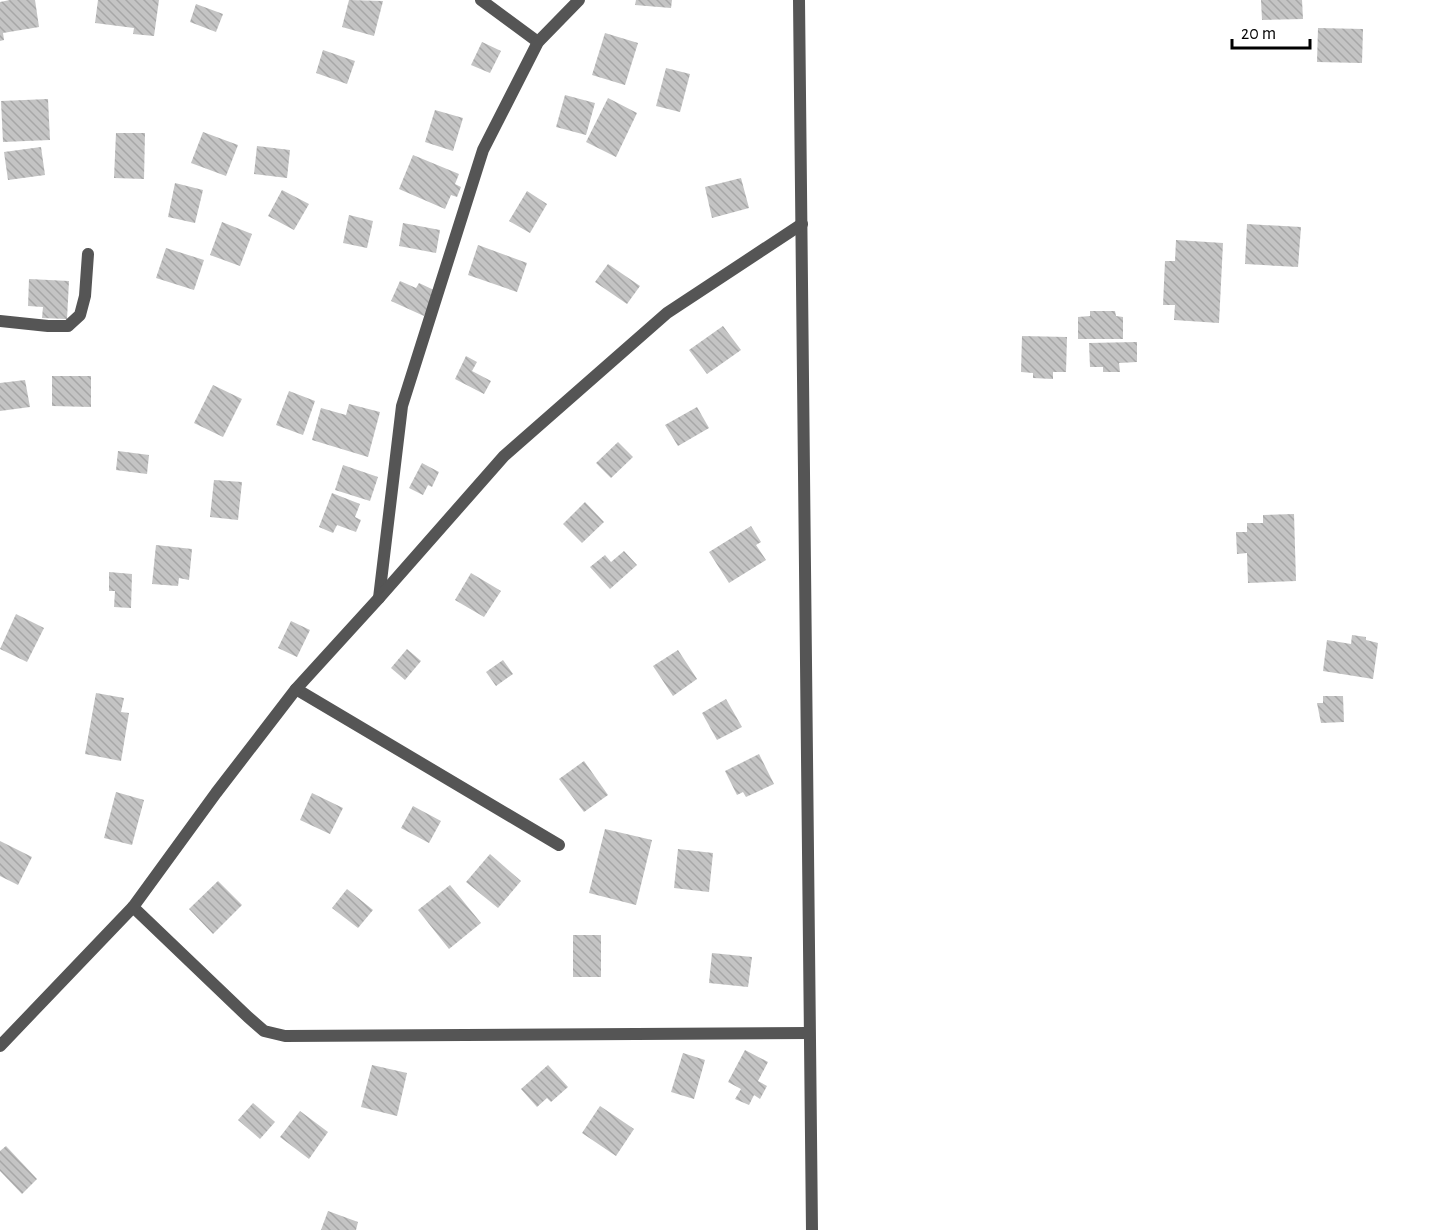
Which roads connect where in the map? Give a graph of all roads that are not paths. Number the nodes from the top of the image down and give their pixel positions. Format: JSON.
{"nodes":[{"id":1,"x":481,"y":0,"type":"edge"},
{"id":2,"x":579,"y":0,"type":"edge"},
{"id":3,"x":800,"y":0,"type":"edge"},
{"id":4,"x":537,"y":42,"type":"junction"},
{"id":5,"x":802,"y":224,"type":"junction"},
{"id":6,"x":88,"y":254,"type":"dead end"},
{"id":7,"x":0,"y":321,"type":"edge"},
{"id":8,"x":379,"y":598,"type":"junction"},
{"id":9,"x":296,"y":689,"type":"junction"},
{"id":10,"x":559,"y":845,"type":"dead end"},
{"id":11,"x":133,"y":907,"type":"junction"},
{"id":12,"x":809,"y":1033,"type":"junction"},
{"id":13,"x":0,"y":1046,"type":"edge"},
{"id":14,"x":812,"y":1230,"type":"edge"}],
"edges":[{"from":1,"to":4,"type":"street"},
{"from":2,"to":4,"type":"street"},
{"from":3,"to":5,"type":"street"},
{"from":4,"to":8,"type":"street"},
{"from":5,"to":8,"type":"street"},
{"from":5,"to":12,"type":"street"},
{"from":6,"to":7,"type":"street"},
{"from":8,"to":9,"type":"street"},
{"from":9,"to":10,"type":"street"},
{"from":9,"to":11,"type":"street"},
{"from":11,"to":12,"type":"street"},
{"from":11,"to":13,"type":"street"},
{"from":12,"to":14,"type":"street"}]}
